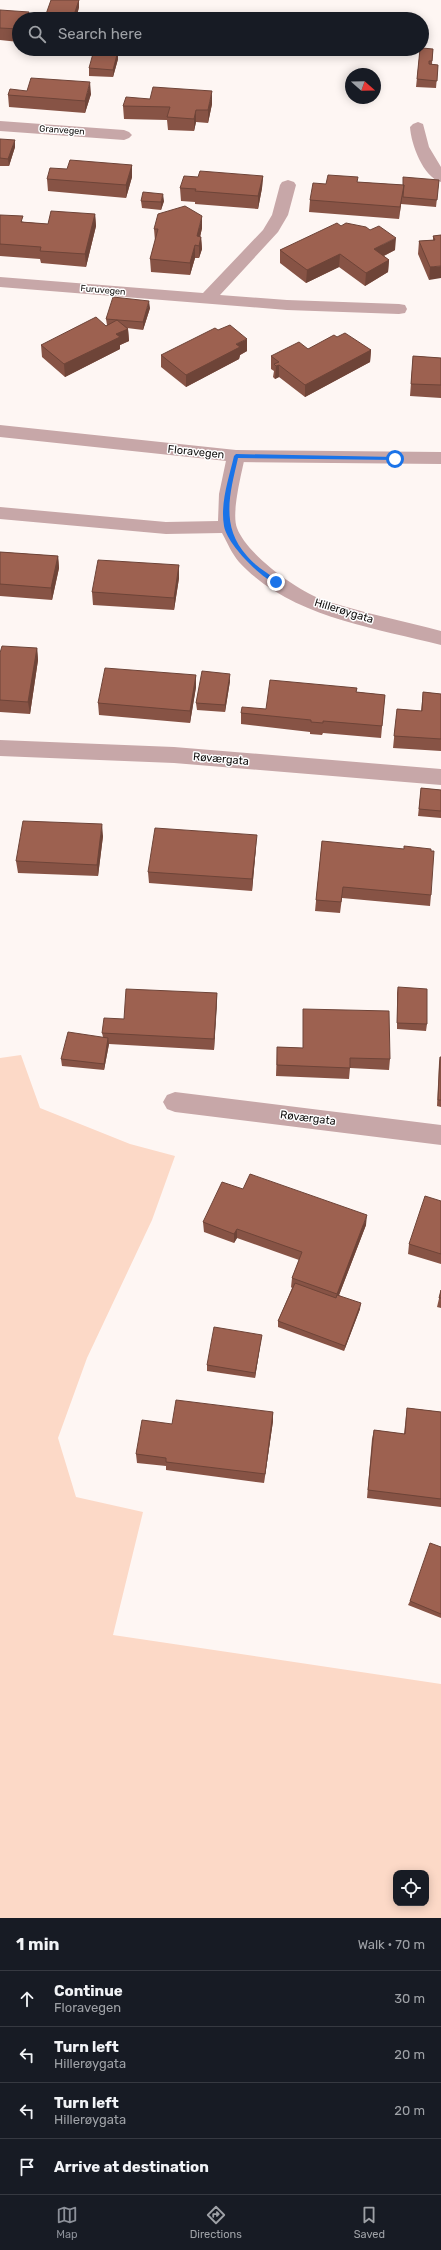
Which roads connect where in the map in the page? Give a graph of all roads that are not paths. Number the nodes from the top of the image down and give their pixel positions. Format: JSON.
{"nodes":[{"id":1,"x":0,"y":126,"type":"edge"},
{"id":2,"x":418,"y":127,"type":"dead end"},
{"id":3,"x":124,"y":135,"type":"dead end"},
{"id":4,"x":441,"y":177,"type":"edge"},
{"id":5,"x":288,"y":185,"type":"dead end"},
{"id":6,"x":0,"y":282,"type":"edge"},
{"id":7,"x":207,"y":298,"type":"junction"},
{"id":8,"x":399,"y":309,"type":"dead end"},
{"id":9,"x":0,"y":431,"type":"edge"},
{"id":10,"x":236,"y":456,"type":"junction"},
{"id":11,"x":441,"y":458,"type":"edge"},
{"id":12,"x":0,"y":513,"type":"edge"},
{"id":13,"x":227,"y":527,"type":"junction"},
{"id":14,"x":441,"y":638,"type":"edge"},
{"id":15,"x":0,"y":748,"type":"edge"},
{"id":16,"x":441,"y":777,"type":"edge"},
{"id":17,"x":175,"y":1102,"type":"dead end"},
{"id":18,"x":441,"y":1135,"type":"edge"}],
"edges":[{"from":1,"to":3,"type":"street","name":"Granvegen"},
{"from":2,"to":4,"type":"street"},
{"from":5,"to":7,"type":"street"},
{"from":6,"to":7,"type":"street","name":"Furuvegen"},
{"from":7,"to":8,"type":"street","name":"Furuvegen"},
{"from":9,"to":10,"type":"street","name":"Floravegen"},
{"from":10,"to":11,"type":"street","name":"Floravegen"},
{"from":10,"to":13,"type":"street"},
{"from":12,"to":13,"type":"street"},
{"from":13,"to":14,"type":"street","name":"Hillerøygata"},
{"from":15,"to":16,"type":"street","name":"Røværgata"},
{"from":17,"to":18,"type":"street","name":"Røværgata"}]}
